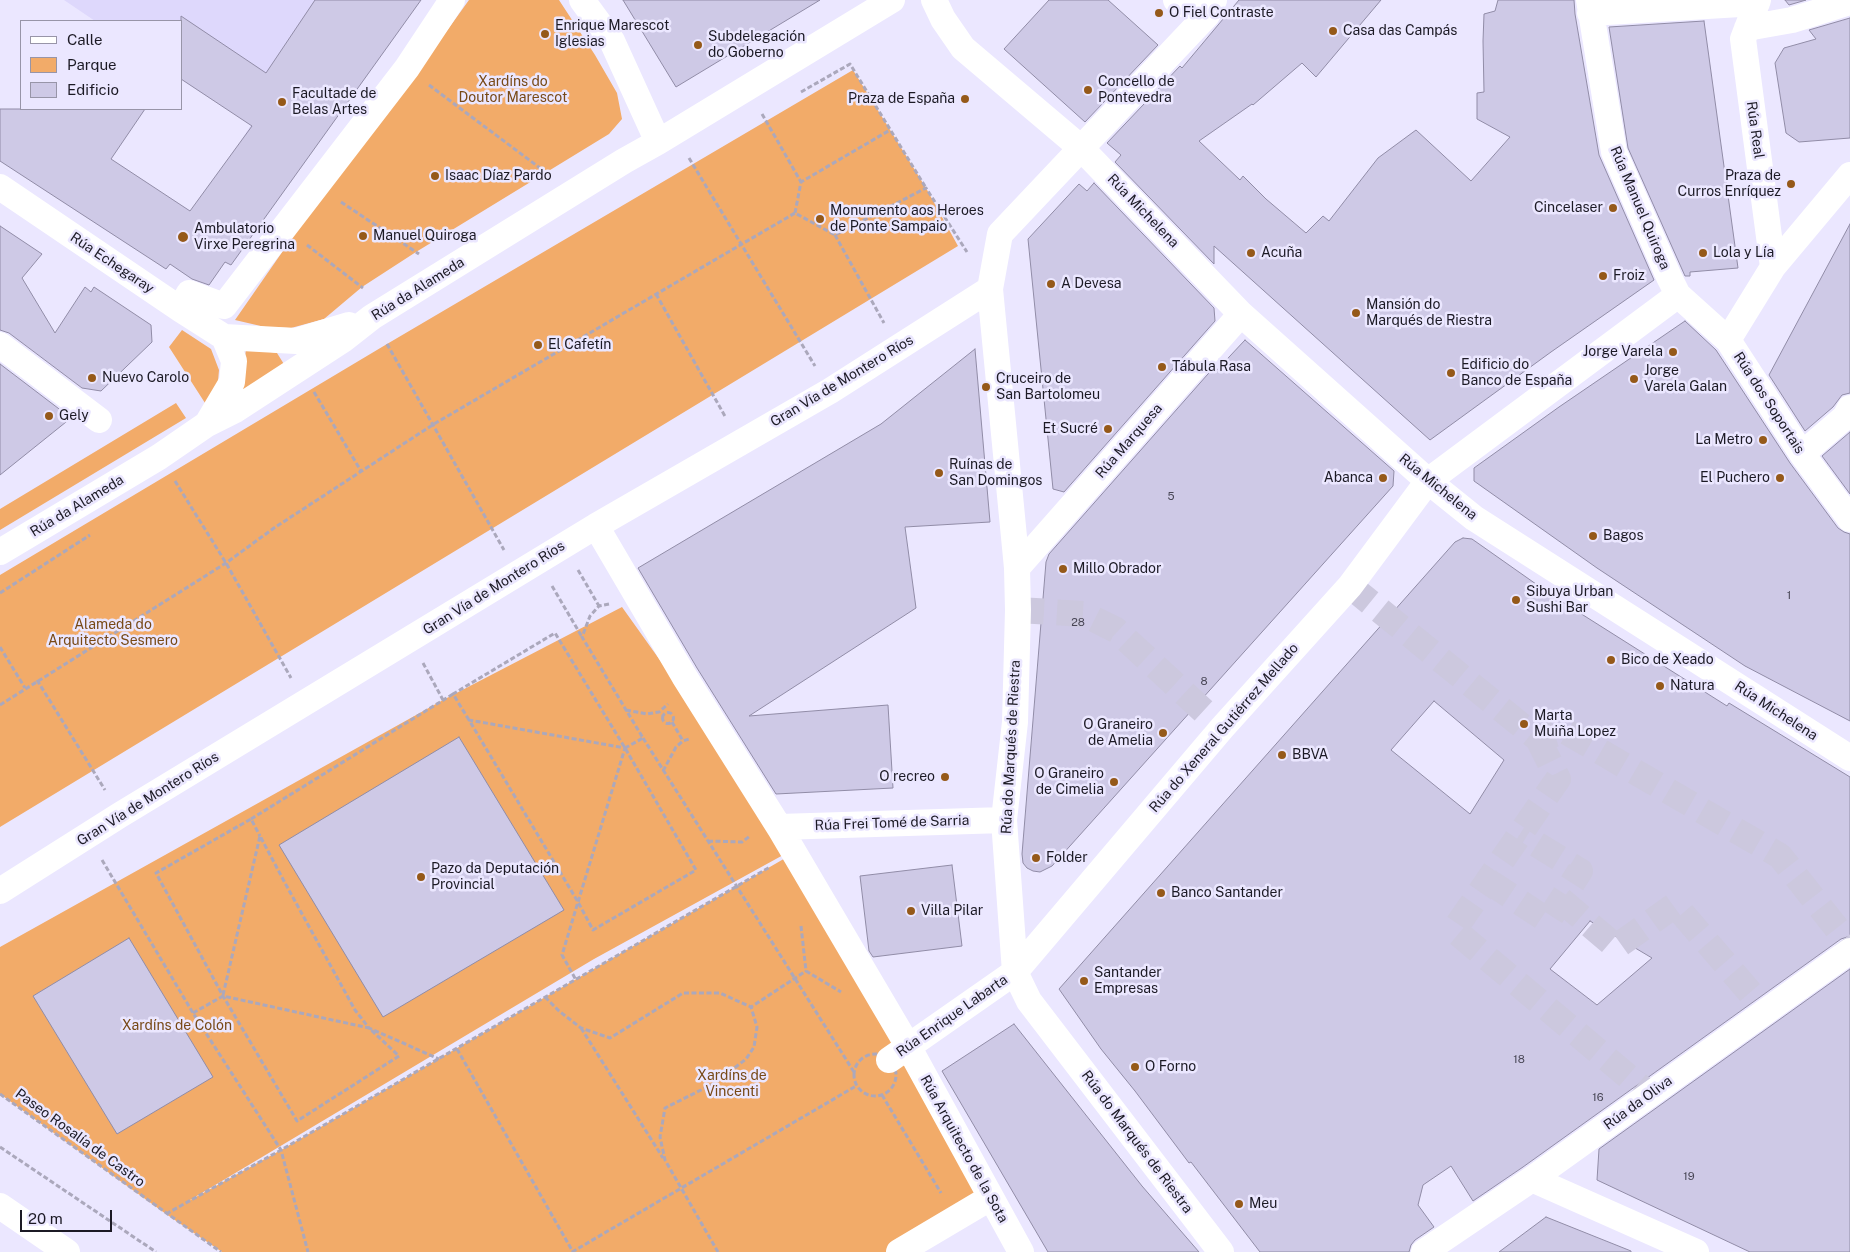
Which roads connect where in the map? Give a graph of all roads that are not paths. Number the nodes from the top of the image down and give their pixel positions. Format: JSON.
{"nodes":[{"id":1,"x":452,"y":0,"type":"edge"},
{"id":2,"x":582,"y":0,"type":"edge"},
{"id":3,"x":892,"y":0,"type":"edge"},
{"id":4,"x":934,"y":0,"type":"edge"},
{"id":5,"x":1176,"y":0,"type":"edge"},
{"id":6,"x":1757,"y":1,"type":"edge"},
{"id":7,"x":1850,"y":2,"type":"edge"},
{"id":8,"x":1589,"y":6,"type":"edge"},
{"id":9,"x":1211,"y":8,"type":"edge"},
{"id":10,"x":1747,"y":28,"type":"junction"},
{"id":11,"x":658,"y":142,"type":"junction"},
{"id":12,"x":1081,"y":148,"type":"junction"},
{"id":13,"x":1850,"y":175,"type":"edge"},
{"id":14,"x":0,"y":187,"type":"edge"},
{"id":15,"x":1774,"y":267,"type":"junction"},
{"id":16,"x":990,"y":289,"type":"junction"},
{"id":17,"x":1678,"y":295,"type":"junction"},
{"id":18,"x":180,"y":309,"type":"junction"},
{"id":19,"x":1241,"y":314,"type":"junction"},
{"id":20,"x":372,"y":317,"type":"junction"},
{"id":21,"x":224,"y":337,"type":"junction"},
{"id":22,"x":1728,"y":340,"type":"junction"},
{"id":23,"x":0,"y":345,"type":"edge"},
{"id":24,"x":1850,"y":408,"type":"edge"},
{"id":25,"x":100,"y":420,"type":"dead end"},
{"id":26,"x":207,"y":424,"type":"junction"},
{"id":27,"x":1802,"y":454,"type":"junction"},
{"id":28,"x":1428,"y":481,"type":"junction"},
{"id":29,"x":1850,"y":519,"type":"edge"},
{"id":30,"x":596,"y":526,"type":"junction"},
{"id":31,"x":0,"y":552,"type":"edge"},
{"id":32,"x":1017,"y":568,"type":"junction"},
{"id":33,"x":1850,"y":758,"type":"edge"},
{"id":34,"x":1004,"y":820,"type":"junction"},
{"id":35,"x":779,"y":827,"type":"junction"},
{"id":36,"x":0,"y":891,"type":"edge"},
{"id":37,"x":1850,"y":951,"type":"edge"},
{"id":38,"x":1015,"y":972,"type":"junction"},
{"id":39,"x":898,"y":1053,"type":"junction"},
{"id":40,"x":1532,"y":1179,"type":"junction"},
{"id":41,"x":990,"y":1198,"type":"junction"},
{"id":42,"x":0,"y":1206,"type":"edge"},
{"id":43,"x":67,"y":1252,"type":"edge"},
{"id":44,"x":899,"y":1252,"type":"edge"},
{"id":45,"x":1021,"y":1252,"type":"edge"},
{"id":46,"x":1221,"y":1252,"type":"edge"},
{"id":47,"x":1424,"y":1252,"type":"edge"},
{"id":48,"x":1696,"y":1252,"type":"edge"}],
"edges":[{"from":1,"to":18,"type":"street"},
{"from":2,"to":11,"type":"street"},
{"from":3,"to":11,"type":"street","name":"Rúa da Alameda"},
{"from":4,"to":12,"type":"street","name":"Rúa Michelena"},
{"from":5,"to":9,"type":"street"},
{"from":6,"to":8,"type":"street"},
{"from":6,"to":10,"type":"street","name":"Rúa Real"},
{"from":7,"to":10,"type":"street"},
{"from":8,"to":17,"type":"street","name":"Rúa Manuel Quiroga"},
{"from":9,"to":12,"type":"street","name":"Rúa do Marqués de Riestra"},
{"from":10,"to":15,"type":"street","name":"Rúa Real"},
{"from":11,"to":20,"type":"street","name":"Rúa da Alameda"},
{"from":12,"to":16,"type":"street","name":"Rúa do Marqués de Riestra"},
{"from":12,"to":19,"type":"street","name":"Rúa Michelena"},
{"from":13,"to":15,"type":"street"},
{"from":14,"to":18,"type":"street","name":"Rúa Echegaray"},
{"from":15,"to":22,"type":"street"},
{"from":16,"to":30,"type":"street","name":"Gran Vía de Montero Ríos"},
{"from":16,"to":32,"type":"street","name":"Rúa do Marqués de Riestra"},
{"from":17,"to":22,"type":"street","name":"Rúa dos Soportais"},
{"from":17,"to":28,"type":"street","name":"Rúa do Xeneral Gutiérrez Mellado"},
{"from":18,"to":21,"type":"street","name":"Rúa Echegaray"},
{"from":19,"to":28,"type":"street","name":"Rúa Michelena"},
{"from":19,"to":32,"type":"street","name":"Rúa Marquesa"},
{"from":20,"to":21,"type":"street","name":"Rúa Echegaray"},
{"from":20,"to":26,"type":"street","name":"Rúa da Alameda"},
{"from":21,"to":26,"type":"street"},
{"from":22,"to":27,"type":"street","name":"Rúa dos Soportais"},
{"from":23,"to":25,"type":"street"},
{"from":24,"to":27,"type":"street"},
{"from":26,"to":31,"type":"street","name":"Rúa da Alameda"},
{"from":27,"to":29,"type":"street","name":"Rúa dos Soportais"},
{"from":28,"to":33,"type":"street","name":"Rúa Michelena"},
{"from":28,"to":38,"type":"street","name":"Rúa do Xeneral Gutiérrez Mellado"},
{"from":30,"to":35,"type":"street","name":"Rúa Arquitecto de la Sota"},
{"from":30,"to":36,"type":"street","name":"Gran Vía de Montero Ríos"},
{"from":32,"to":34,"type":"street","name":"Rúa do Marqués de Riestra"},
{"from":34,"to":35,"type":"street","name":"Rúa Frei Tomé de Sarria"},
{"from":34,"to":38,"type":"street","name":"Rúa do Marqués de Riestra"},
{"from":35,"to":39,"type":"street","name":"Rúa Arquitecto de la Sota"},
{"from":37,"to":40,"type":"street","name":"Rúa da Oliva"},
{"from":38,"to":39,"type":"street","name":"Rúa Enrique Labarta"},
{"from":38,"to":46,"type":"street","name":"Rúa do Marqués de Riestra"},
{"from":39,"to":41,"type":"street","name":"Rúa Arquitecto de la Sota"},
{"from":40,"to":47,"type":"street","name":"Rúa da Oliva"},
{"from":40,"to":48,"type":"street"},
{"from":41,"to":44,"type":"street"},
{"from":41,"to":45,"type":"street","name":"Rúa Arquitecto de la Sota"},
{"from":42,"to":43,"type":"street"}]}
